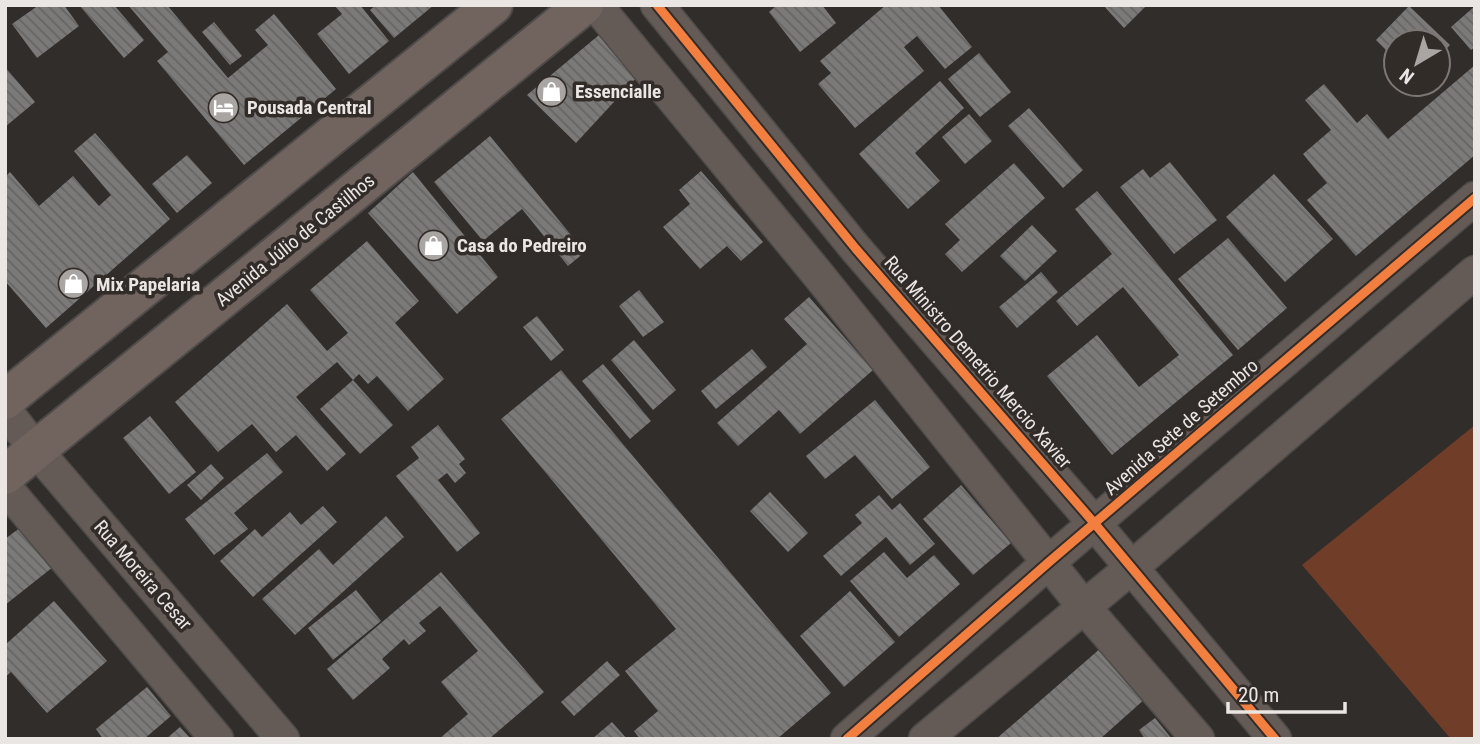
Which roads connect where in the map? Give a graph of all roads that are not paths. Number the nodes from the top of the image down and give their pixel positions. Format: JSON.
{"nodes":[{"id":1,"x":494,"y":5,"type":"edge"},
{"id":2,"x":584,"y":5,"type":"edge"},
{"id":3,"x":596,"y":5,"type":"edge"},
{"id":4,"x":657,"y":5,"type":"edge"},
{"id":5,"x":1475,"y":198,"type":"edge"},
{"id":6,"x":856,"y":249,"type":"junction"},
{"id":7,"x":1475,"y":272,"type":"edge"},
{"id":8,"x":820,"y":277,"type":"junction"},
{"id":9,"x":5,"y":400,"type":"edge"},
{"id":10,"x":5,"y":410,"type":"edge"},
{"id":11,"x":36,"y":450,"type":"junction"},
{"id":12,"x":5,"y":475,"type":"edge"},
{"id":13,"x":5,"y":487,"type":"edge"},
{"id":14,"x":1095,"y":524,"type":"junction"},
{"id":15,"x":1049,"y":562,"type":"junction"},
{"id":16,"x":1131,"y":568,"type":"junction"},
{"id":17,"x":1084,"y":607,"type":"junction"},
{"id":18,"x":181,"y":619,"type":"junction"},
{"id":19,"x":144,"y":652,"type":"junction"},
{"id":20,"x":217,"y":739,"type":"edge"},
{"id":21,"x":283,"y":739,"type":"edge"},
{"id":22,"x":847,"y":739,"type":"edge"},
{"id":23,"x":925,"y":739,"type":"edge"},
{"id":24,"x":1198,"y":739,"type":"edge"},
{"id":25,"x":1275,"y":739,"type":"edge"}],
"edges":[{"from":1,"to":9,"type":"street"},
{"from":2,"to":11,"type":"street","name":"Avenida Júlio de Castilhos"},
{"from":3,"to":8,"type":"street"},
{"from":4,"to":6,"type":"street","name":"Rua Ministro Demetrio Mercio Xavier"},
{"from":5,"to":14,"type":"street","name":"Avenida Sete de Setembro"},
{"from":6,"to":8,"type":"street"},
{"from":6,"to":14,"type":"street","name":"Rua Ministro Demetrio Mercio Xavier"},
{"from":7,"to":16,"type":"street"},
{"from":8,"to":15,"type":"street"},
{"from":10,"to":11,"type":"street","name":"Rua Moreira Cesar"},
{"from":11,"to":12,"type":"street","name":"Avenida Júlio de Castilhos"},
{"from":11,"to":18,"type":"street","name":"Rua Moreira Cesar"},
{"from":13,"to":19,"type":"street"},
{"from":14,"to":15,"type":"street","name":"Avenida Sete de Setembro"},
{"from":14,"to":16,"type":"street","name":"Rua Ministro Demetrio Mercio Xavier"},
{"from":15,"to":17,"type":"street"},
{"from":15,"to":22,"type":"street","name":"Avenida Sete de Setembro"},
{"from":16,"to":17,"type":"street"},
{"from":16,"to":25,"type":"street","name":"Rua Ministro Demetrio Mercio Xavier"},
{"from":17,"to":23,"type":"street"},
{"from":17,"to":24,"type":"street"},
{"from":18,"to":19,"type":"street"},
{"from":18,"to":21,"type":"street","name":"Rua Moreira Cesar"},
{"from":19,"to":20,"type":"street"}]}
